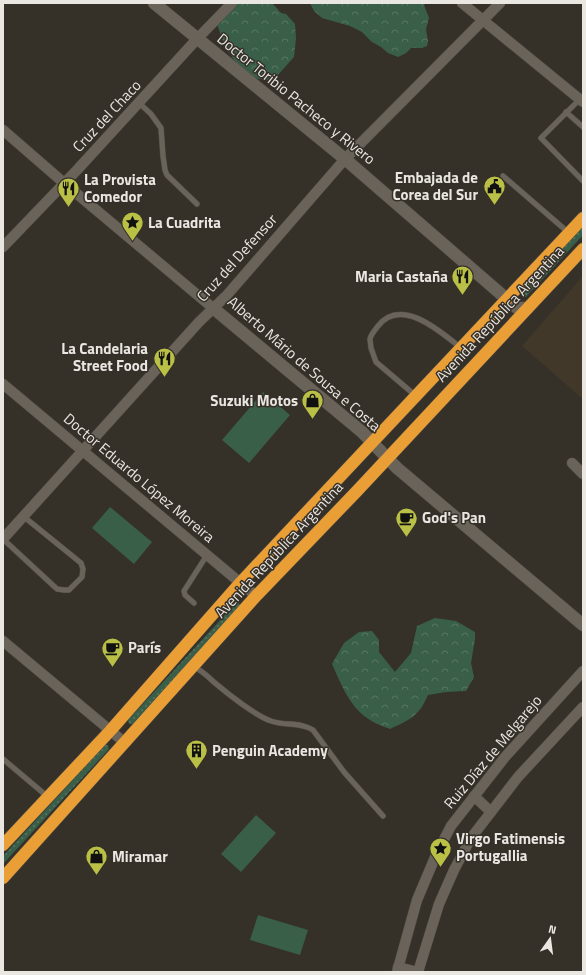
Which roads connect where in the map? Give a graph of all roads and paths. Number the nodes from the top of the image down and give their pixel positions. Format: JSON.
{"nodes":[{"id":1,"x":154,"y":3,"type":"edge"},
{"id":2,"x":232,"y":3,"type":"edge"},
{"id":3,"x":462,"y":3,"type":"edge"},
{"id":4,"x":500,"y":3,"type":"edge"},
{"id":5,"x":483,"y":20,"type":"junction"},
{"id":6,"x":197,"y":39,"type":"junction"},
{"id":7,"x":581,"y":101,"type":"edge"},
{"id":8,"x":139,"y":103,"type":"junction"},
{"id":9,"x":566,"y":112,"type":"junction"},
{"id":10,"x":583,"y":127,"type":"edge"},
{"id":11,"x":3,"y":130,"type":"edge"},
{"id":12,"x":345,"y":159,"type":"junction"},
{"id":13,"x":503,"y":176,"type":"dead end"},
{"id":14,"x":583,"y":181,"type":"edge"},
{"id":15,"x":64,"y":183,"type":"junction"},
{"id":16,"x":197,"y":204,"type":"dead end"},
{"id":17,"x":583,"y":218,"type":"edge"},
{"id":18,"x":569,"y":233,"type":"junction"},
{"id":19,"x":3,"y":247,"type":"edge"},
{"id":20,"x":583,"y":249,"type":"edge"},
{"id":21,"x":507,"y":299,"type":"junction"},
{"id":22,"x":214,"y":308,"type":"junction"},
{"id":23,"x":523,"y":308,"type":"junction"},
{"id":24,"x":461,"y":348,"type":"junction"},
{"id":25,"x":3,"y":384,"type":"edge"},
{"id":26,"x":416,"y":396,"type":"junction"},
{"id":27,"x":372,"y":442,"type":"junction"},
{"id":28,"x":82,"y":450,"type":"junction"},
{"id":29,"x":387,"y":458,"type":"junction"},
{"id":30,"x":572,"y":463,"type":"dead end"},
{"id":31,"x":583,"y":474,"type":"edge"},
{"id":32,"x":23,"y":516,"type":"junction"},
{"id":33,"x":3,"y":539,"type":"edge"},
{"id":34,"x":207,"y":555,"type":"junction"},
{"id":35,"x":240,"y":582,"type":"junction"},
{"id":36,"x":256,"y":596,"type":"junction"},
{"id":37,"x":194,"y":604,"type":"dead end"},
{"id":38,"x":583,"y":625,"type":"edge"},
{"id":39,"x":4,"y":643,"type":"edge"},
{"id":40,"x":193,"y":666,"type":"junction"},
{"id":41,"x":583,"y":671,"type":"edge"},
{"id":42,"x":583,"y":707,"type":"edge"},
{"id":43,"x":110,"y":731,"type":"junction"},
{"id":44,"x":124,"y":742,"type":"junction"},
{"id":45,"x":3,"y":759,"type":"edge"},
{"id":46,"x":474,"y":796,"type":"junction"},
{"id":47,"x":48,"y":797,"type":"junction"},
{"id":48,"x":491,"y":812,"type":"junction"},
{"id":49,"x":383,"y":816,"type":"dead end"},
{"id":50,"x":3,"y":846,"type":"edge"},
{"id":51,"x":3,"y":878,"type":"edge"},
{"id":52,"x":398,"y":969,"type":"edge"},
{"id":53,"x":418,"y":972,"type":"edge"}],
"edges":[{"from":1,"to":6,"type":"street","name":"Doctor Toribio Pacheco y Rivero"},
{"from":2,"to":6,"type":"street","name":"Cruz del Chaco"},
{"from":3,"to":5,"type":"street"},
{"from":4,"to":5,"type":"street","name":"Cruz del Defensor"},
{"from":5,"to":7,"type":"street"},
{"from":5,"to":12,"type":"street","name":"Cruz del Defensor"},
{"from":6,"to":8,"type":"street","name":"Cruz del Chaco"},
{"from":6,"to":12,"type":"street","name":"Doctor Toribio Pacheco y Rivero"},
{"from":7,"to":9,"type":"lane"},
{"from":8,"to":15,"type":"street","name":"Cruz del Chaco"},
{"from":8,"to":16,"type":"lane"},
{"from":9,"to":10,"type":"lane"},
{"from":9,"to":14,"type":"lane"},
{"from":11,"to":15,"type":"street","name":"Alberto Mário de Sousa e Costa"},
{"from":12,"to":21,"type":"street","name":"Doctor Toribio Pacheco y Rivero"},
{"from":12,"to":22,"type":"street","name":"Cruz del Defensor"},
{"from":13,"to":18,"type":"lane"},
{"from":15,"to":19,"type":"street","name":"Cruz del Chaco"},
{"from":15,"to":22,"type":"street","name":"Alberto Mário de Sousa e Costa"},
{"from":17,"to":18,"type":"highway","name":"Avenida República Argentina"},
{"from":18,"to":21,"type":"highway","name":"Avenida República Argentina"},
{"from":20,"to":23,"type":"highway","name":"Avenida República Argentina"},
{"from":21,"to":23,"type":"street","name":"Doctor Toribio Pacheco y Rivero"},
{"from":21,"to":24,"type":"highway","name":"Avenida República Argentina"},
{"from":22,"to":27,"type":"street","name":"Alberto Mário de Sousa e Costa"},
{"from":22,"to":28,"type":"street","name":"Cruz del Defensor"},
{"from":23,"to":29,"type":"highway","name":"Avenida República Argentina"},
{"from":24,"to":26,"type":"highway","name":"Avenida República Argentina"},
{"from":24,"to":26,"type":"lane"},
{"from":25,"to":28,"type":"street","name":"Doctor Eduardo López Moreira"},
{"from":26,"to":27,"type":"highway","name":"Avenida República Argentina"},
{"from":27,"to":29,"type":"street","name":"Alberto Mário de Sousa e Costa"},
{"from":27,"to":35,"type":"highway","name":"Avenida República Argentina"},
{"from":28,"to":32,"type":"street","name":"Cruz del Defensor"},
{"from":28,"to":34,"type":"street","name":"Doctor Eduardo López Moreira"},
{"from":29,"to":36,"type":"highway","name":"Avenida República Argentina"},
{"from":29,"to":38,"type":"street","name":"Alberto Mário de Sousa e Costa"},
{"from":30,"to":31,"type":"street"},
{"from":32,"to":33,"type":"street","name":"Cruz del Defensor"},
{"from":32,"to":33,"type":"lane"},
{"from":34,"to":35,"type":"street","name":"Doctor Eduardo López Moreira"},
{"from":34,"to":37,"type":"lane"},
{"from":35,"to":36,"type":"street","name":"Doctor Eduardo López Moreira"},
{"from":35,"to":43,"type":"highway","name":"Avenida República Argentina"},
{"from":36,"to":40,"type":"highway","name":"Avenida República Argentina"},
{"from":39,"to":43,"type":"street"},
{"from":40,"to":44,"type":"highway","name":"Avenida República Argentina"},
{"from":40,"to":49,"type":"lane"},
{"from":41,"to":46,"type":"street","name":"Ruiz Díaz de Melgarejo"},
{"from":42,"to":48,"type":"street"},
{"from":43,"to":44,"type":"street"},
{"from":43,"to":47,"type":"highway","name":"Avenida República Argentina"},
{"from":44,"to":51,"type":"highway","name":"Avenida República Argentina"},
{"from":45,"to":47,"type":"lane"},
{"from":46,"to":48,"type":"street"},
{"from":46,"to":52,"type":"street","name":"Ruiz Díaz de Melgarejo"},
{"from":47,"to":50,"type":"highway","name":"Avenida República Argentina"},
{"from":48,"to":53,"type":"street"},
{"from":52,"to":53,"type":"street"}]}
